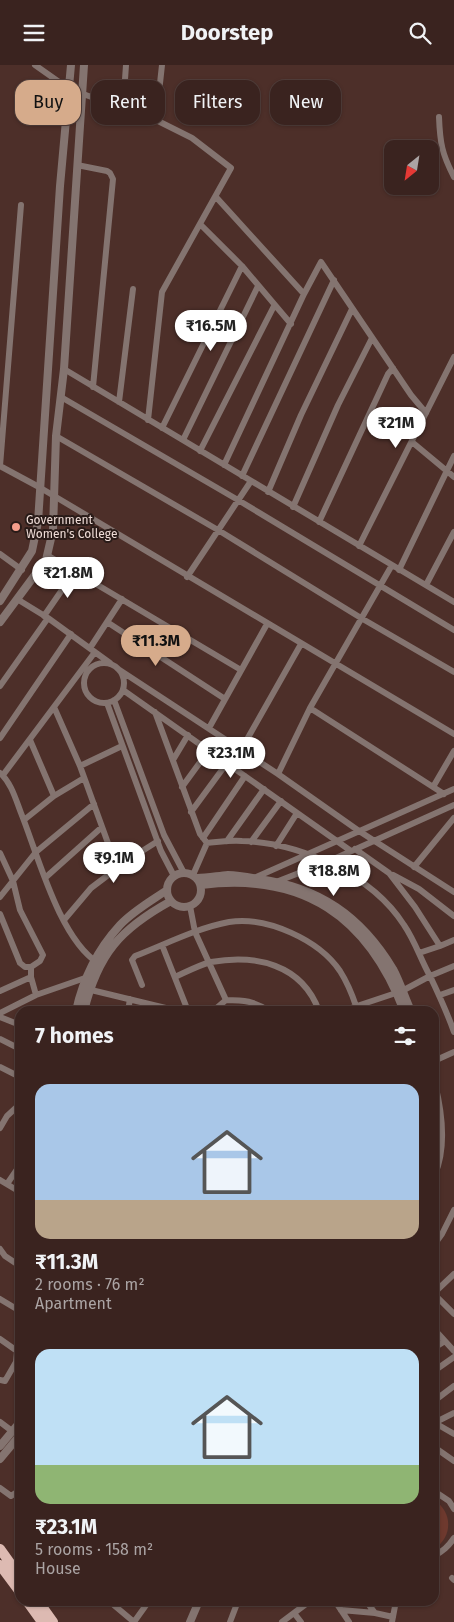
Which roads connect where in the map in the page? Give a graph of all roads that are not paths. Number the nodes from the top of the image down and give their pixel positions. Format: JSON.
{"nodes":[{"id":1,"x":35,"y":65,"type":"edge"},
{"id":2,"x":71,"y":65,"type":"edge"},
{"id":3,"x":84,"y":65,"type":"edge"},
{"id":4,"x":126,"y":65,"type":"edge"},
{"id":5,"x":162,"y":65,"type":"edge"},
{"id":6,"x":57,"y":80,"type":"edge"},
{"id":7,"x":70,"y":80,"type":"edge"},
{"id":8,"x":125,"y":80,"type":"edge"},
{"id":9,"x":160,"y":80,"type":"edge"},
{"id":10,"x":82,"y":94,"type":"junction"},
{"id":11,"x":91,"y":97,"type":"edge"},
{"id":12,"x":439,"y":117,"type":"dead end"},
{"id":13,"x":67,"y":125,"type":"edge"},
{"id":14,"x":165,"y":125,"type":"edge"},
{"id":15,"x":77,"y":165,"type":"junction"},
{"id":16,"x":454,"y":177,"type":"edge"},
{"id":17,"x":216,"y":197,"type":"junction"},
{"id":18,"x":20,"y":205,"type":"dead end"},
{"id":19,"x":200,"y":225,"type":"junction"},
{"id":20,"x":242,"y":267,"type":"junction"},
{"id":21,"x":334,"y":280,"type":"junction"},
{"id":22,"x":54,"y":286,"type":"junction"},
{"id":23,"x":258,"y":286,"type":"junction"},
{"id":24,"x":69,"y":287,"type":"junction"},
{"id":25,"x":133,"y":289,"type":"dead end"},
{"id":26,"x":304,"y":294,"type":"junction"},
{"id":27,"x":274,"y":306,"type":"junction"},
{"id":28,"x":352,"y":309,"type":"junction"},
{"id":29,"x":291,"y":324,"type":"junction"},
{"id":30,"x":372,"y":338,"type":"junction"},
{"id":31,"x":453,"y":360,"type":"edge"},
{"id":32,"x":393,"y":368,"type":"junction"},
{"id":33,"x":64,"y":369,"type":"junction"},
{"id":34,"x":454,"y":374,"type":"edge"},
{"id":35,"x":93,"y":387,"type":"junction"},
{"id":36,"x":61,"y":397,"type":"junction"},
{"id":37,"x":119,"y":402,"type":"junction"},
{"id":38,"x":426,"y":413,"type":"junction"},
{"id":39,"x":148,"y":419,"type":"junction"},
{"id":40,"x":162,"y":428,"type":"junction"},
{"id":41,"x":56,"y":436,"type":"junction"},
{"id":42,"x":183,"y":440,"type":"junction"},
{"id":43,"x":412,"y":442,"type":"junction"},
{"id":44,"x":200,"y":451,"type":"junction"},
{"id":45,"x":454,"y":455,"type":"edge"},
{"id":46,"x":224,"y":465,"type":"junction"},
{"id":47,"x":0,"y":466,"type":"edge"},
{"id":48,"x":447,"y":470,"type":"junction"},
{"id":49,"x":242,"y":476,"type":"junction"},
{"id":50,"x":454,"y":477,"type":"edge"},
{"id":51,"x":250,"y":481,"type":"junction"},
{"id":52,"x":39,"y":487,"type":"junction"},
{"id":53,"x":268,"y":492,"type":"junction"},
{"id":54,"x":53,"y":496,"type":"junction"},
{"id":55,"x":238,"y":500,"type":"junction"},
{"id":56,"x":293,"y":507,"type":"junction"},
{"id":57,"x":319,"y":522,"type":"junction"},
{"id":58,"x":218,"y":529,"type":"junction"},
{"id":59,"x":454,"y":532,"type":"edge"},
{"id":60,"x":359,"y":546,"type":"junction"},
{"id":61,"x":0,"y":553,"type":"edge"},
{"id":62,"x":48,"y":555,"type":"junction"},
{"id":63,"x":392,"y":565,"type":"junction"},
{"id":64,"x":22,"y":570,"type":"junction"},
{"id":65,"x":399,"y":570,"type":"junction"},
{"id":66,"x":75,"y":571,"type":"junction"},
{"id":67,"x":187,"y":577,"type":"junction"},
{"id":68,"x":380,"y":585,"type":"junction"},
{"id":69,"x":426,"y":585,"type":"junction"},
{"id":70,"x":17,"y":599,"type":"junction"},
{"id":71,"x":122,"y":599,"type":"junction"},
{"id":72,"x":453,"y":599,"type":"edge"},
{"id":73,"x":0,"y":601,"type":"edge"},
{"id":74,"x":46,"y":617,"type":"junction"},
{"id":75,"x":361,"y":618,"type":"junction"},
{"id":76,"x":0,"y":622,"type":"edge"},
{"id":77,"x":107,"y":622,"type":"junction"},
{"id":78,"x":267,"y":624,"type":"junction"},
{"id":79,"x":454,"y":630,"type":"edge"},
{"id":80,"x":71,"y":634,"type":"junction"},
{"id":81,"x":301,"y":644,"type":"junction"},
{"id":82,"x":93,"y":650,"type":"junction"},
{"id":83,"x":111,"y":664,"type":"junction"},
{"id":84,"x":334,"y":664,"type":"junction"},
{"id":85,"x":118,"y":669,"type":"junction"},
{"id":86,"x":241,"y":670,"type":"junction"},
{"id":87,"x":454,"y":672,"type":"edge"},
{"id":88,"x":0,"y":687,"type":"edge"},
{"id":89,"x":123,"y":690,"type":"junction"},
{"id":90,"x":225,"y":699,"type":"junction"},
{"id":91,"x":114,"y":700,"type":"junction"},
{"id":92,"x":106,"y":703,"type":"junction"},
{"id":93,"x":54,"y":707,"type":"junction"},
{"id":94,"x":310,"y":708,"type":"junction"},
{"id":95,"x":155,"y":711,"type":"junction"},
{"id":96,"x":208,"y":729,"type":"junction"},
{"id":97,"x":453,"y":731,"type":"edge"},
{"id":98,"x":188,"y":735,"type":"junction"},
{"id":99,"x":0,"y":738,"type":"edge"},
{"id":100,"x":30,"y":740,"type":"junction"},
{"id":101,"x":122,"y":746,"type":"junction"},
{"id":102,"x":209,"y":750,"type":"junction"},
{"id":103,"x":241,"y":750,"type":"junction"},
{"id":104,"x":454,"y":751,"type":"edge"},
{"id":105,"x":172,"y":760,"type":"junction"},
{"id":106,"x":228,"y":763,"type":"junction"},
{"id":107,"x":80,"y":766,"type":"junction"},
{"id":108,"x":2,"y":774,"type":"edge"},
{"id":109,"x":278,"y":774,"type":"junction"},
{"id":110,"x":246,"y":776,"type":"junction"},
{"id":111,"x":84,"y":778,"type":"junction"},
{"id":112,"x":182,"y":787,"type":"junction"},
{"id":113,"x":433,"y":787,"type":"junction"},
{"id":114,"x":264,"y":789,"type":"junction"},
{"id":115,"x":454,"y":789,"type":"edge"},
{"id":116,"x":444,"y":794,"type":"junction"},
{"id":117,"x":54,"y":796,"type":"junction"},
{"id":118,"x":281,"y":801,"type":"junction"},
{"id":119,"x":94,"y":804,"type":"junction"},
{"id":120,"x":454,"y":805,"type":"edge"},
{"id":121,"x":192,"y":812,"type":"junction"},
{"id":122,"x":297,"y":813,"type":"junction"},
{"id":123,"x":454,"y":818,"type":"edge"},
{"id":124,"x":24,"y":820,"type":"junction"},
{"id":125,"x":102,"y":827,"type":"junction"},
{"id":126,"x":359,"y":831,"type":"junction"},
{"id":127,"x":205,"y":840,"type":"junction"},
{"id":128,"x":158,"y":841,"type":"junction"},
{"id":129,"x":227,"y":841,"type":"junction"},
{"id":130,"x":337,"y":841,"type":"junction"},
{"id":131,"x":374,"y":841,"type":"junction"},
{"id":132,"x":251,"y":842,"type":"junction"},
{"id":133,"x":276,"y":846,"type":"junction"},
{"id":134,"x":353,"y":850,"type":"junction"},
{"id":135,"x":36,"y":852,"type":"junction"},
{"id":136,"x":0,"y":853,"type":"edge"},
{"id":137,"x":309,"y":855,"type":"junction"},
{"id":138,"x":327,"y":862,"type":"junction"},
{"id":139,"x":414,"y":867,"type":"junction"},
{"id":140,"x":117,"y":868,"type":"junction"},
{"id":141,"x":184,"y":873,"type":"junction"},
{"id":142,"x":390,"y":873,"type":"junction"},
{"id":143,"x":174,"y":876,"type":"junction"},
{"id":144,"x":45,"y":878,"type":"junction"},
{"id":145,"x":254,"y":878,"type":"junction"},
{"id":146,"x":197,"y":879,"type":"junction"},
{"id":147,"x":13,"y":881,"type":"junction"},
{"id":148,"x":278,"y":881,"type":"junction"},
{"id":149,"x":244,"y":883,"type":"junction"},
{"id":150,"x":266,"y":886,"type":"junction"},
{"id":151,"x":167,"y":891,"type":"junction"},
{"id":152,"x":454,"y":892,"type":"edge"},
{"id":153,"x":0,"y":897,"type":"edge"},
{"id":154,"x":171,"y":901,"type":"junction"},
{"id":155,"x":190,"y":906,"type":"junction"},
{"id":156,"x":0,"y":914,"type":"edge"},
{"id":157,"x":454,"y":916,"type":"edge"},
{"id":158,"x":64,"y":920,"type":"junction"},
{"id":159,"x":195,"y":932,"type":"junction"},
{"id":160,"x":454,"y":940,"type":"edge"},
{"id":161,"x":162,"y":945,"type":"junction"},
{"id":162,"x":440,"y":946,"type":"junction"},
{"id":163,"x":419,"y":953,"type":"junction"},
{"id":164,"x":98,"y":963,"type":"junction"},
{"id":165,"x":209,"y":963,"type":"junction"},
{"id":166,"x":454,"y":966,"type":"edge"},
{"id":167,"x":31,"y":967,"type":"junction"},
{"id":168,"x":430,"y":976,"type":"junction"},
{"id":169,"x":31,"y":977,"type":"junction"},
{"id":170,"x":175,"y":977,"type":"junction"},
{"id":171,"x":85,"y":978,"type":"junction"},
{"id":172,"x":142,"y":985,"type":"dead end"},
{"id":173,"x":85,"y":988,"type":"junction"},
{"id":174,"x":454,"y":990,"type":"edge"},
{"id":175,"x":0,"y":991,"type":"edge"},
{"id":176,"x":399,"y":992,"type":"junction"},
{"id":177,"x":36,"y":995,"type":"junction"},
{"id":178,"x":440,"y":995,"type":"junction"},
{"id":179,"x":130,"y":999,"type":"junction"},
{"id":180,"x":226,"y":1000,"type":"junction"},
{"id":181,"x":78,"y":1006,"type":"edge"},
{"id":182,"x":84,"y":1006,"type":"edge"},
{"id":183,"x":129,"y":1006,"type":"edge"},
{"id":184,"x":152,"y":1006,"type":"edge"},
{"id":185,"x":186,"y":1006,"type":"edge"},
{"id":186,"x":219,"y":1006,"type":"edge"},
{"id":187,"x":261,"y":1006,"type":"edge"},
{"id":188,"x":317,"y":1006,"type":"edge"},
{"id":189,"x":356,"y":1006,"type":"joint"},
{"id":190,"x":403,"y":1006,"type":"edge"},
{"id":191,"x":407,"y":1006,"type":"edge"},
{"id":192,"x":0,"y":1013,"type":"edge"},
{"id":193,"x":0,"y":1017,"type":"edge"},
{"id":194,"x":15,"y":1023,"type":"edge"},
{"id":195,"x":454,"y":1032,"type":"edge"},
{"id":196,"x":0,"y":1039,"type":"edge"},
{"id":197,"x":15,"y":1046,"type":"edge"},
{"id":198,"x":454,"y":1052,"type":"edge"},
{"id":199,"x":439,"y":1059,"type":"edge"},
{"id":200,"x":0,"y":1067,"type":"edge"},
{"id":201,"x":15,"y":1074,"type":"edge"},
{"id":202,"x":439,"y":1104,"type":"edge"},
{"id":203,"x":15,"y":1109,"type":"edge"},
{"id":204,"x":0,"y":1128,"type":"edge"},
{"id":205,"x":439,"y":1152,"type":"edge"},
{"id":206,"x":15,"y":1172,"type":"edge"},
{"id":207,"x":0,"y":1180,"type":"edge"},
{"id":208,"x":7,"y":1184,"type":"junction"},
{"id":209,"x":15,"y":1189,"type":"edge"},
{"id":210,"x":454,"y":1210,"type":"edge"},
{"id":211,"x":439,"y":1238,"type":"edge"},
{"id":212,"x":0,"y":1249,"type":"edge"},
{"id":213,"x":15,"y":1263,"type":"edge"},
{"id":214,"x":454,"y":1274,"type":"edge"},
{"id":215,"x":439,"y":1289,"type":"edge"},
{"id":216,"x":0,"y":1299,"type":"edge"},
{"id":217,"x":439,"y":1299,"type":"edge"},
{"id":218,"x":15,"y":1308,"type":"edge"},
{"id":219,"x":454,"y":1314,"type":"edge"},
{"id":220,"x":439,"y":1334,"type":"edge"},
{"id":221,"x":0,"y":1339,"type":"edge"},
{"id":222,"x":445,"y":1341,"type":"junction"},
{"id":223,"x":439,"y":1345,"type":"edge"},
{"id":224,"x":15,"y":1347,"type":"edge"},
{"id":225,"x":454,"y":1351,"type":"edge"},
{"id":226,"x":454,"y":1357,"type":"edge"},
{"id":227,"x":15,"y":1368,"type":"edge"},
{"id":228,"x":439,"y":1368,"type":"edge"},
{"id":229,"x":0,"y":1380,"type":"edge"},
{"id":230,"x":454,"y":1385,"type":"edge"},
{"id":231,"x":439,"y":1397,"type":"edge"},
{"id":232,"x":454,"y":1413,"type":"edge"},
{"id":233,"x":439,"y":1420,"type":"edge"},
{"id":234,"x":0,"y":1422,"type":"edge"},
{"id":235,"x":439,"y":1426,"type":"edge"},
{"id":236,"x":15,"y":1432,"type":"edge"},
{"id":237,"x":15,"y":1434,"type":"edge"},
{"id":238,"x":454,"y":1434,"type":"edge"},
{"id":239,"x":15,"y":1435,"type":"edge"},
{"id":240,"x":0,"y":1446,"type":"edge"},
{"id":241,"x":439,"y":1450,"type":"edge"},
{"id":242,"x":0,"y":1459,"type":"edge"},
{"id":243,"x":454,"y":1461,"type":"edge"},
{"id":244,"x":0,"y":1488,"type":"edge"},
{"id":245,"x":15,"y":1493,"type":"edge"},
{"id":246,"x":439,"y":1494,"type":"edge"},
{"id":247,"x":454,"y":1509,"type":"edge"},
{"id":248,"x":454,"y":1538,"type":"edge"},
{"id":249,"x":0,"y":1549,"type":"edge"},
{"id":250,"x":439,"y":1554,"type":"edge"},
{"id":251,"x":0,"y":1565,"type":"edge"},
{"id":252,"x":15,"y":1570,"type":"edge"},
{"id":253,"x":15,"y":1585,"type":"edge"},
{"id":254,"x":31,"y":1606,"type":"edge"},
{"id":255,"x":42,"y":1606,"type":"edge"},
{"id":256,"x":115,"y":1606,"type":"edge"},
{"id":257,"x":145,"y":1606,"type":"edge"},
{"id":258,"x":197,"y":1606,"type":"edge"},
{"id":259,"x":236,"y":1606,"type":"edge"},
{"id":260,"x":303,"y":1606,"type":"edge"},
{"id":261,"x":338,"y":1606,"type":"edge"},
{"id":262,"x":370,"y":1606,"type":"edge"},
{"id":263,"x":395,"y":1606,"type":"edge"},
{"id":264,"x":341,"y":1610,"type":"junction"},
{"id":265,"x":294,"y":1613,"type":"junction"},
{"id":266,"x":375,"y":1613,"type":"junction"},
{"id":267,"x":392,"y":1619,"type":"edge"},
{"id":268,"x":42,"y":1622,"type":"edge"},
{"id":269,"x":53,"y":1622,"type":"edge"},
{"id":270,"x":134,"y":1622,"type":"edge"},
{"id":271,"x":190,"y":1622,"type":"edge"},
{"id":272,"x":230,"y":1622,"type":"edge"},
{"id":273,"x":282,"y":1622,"type":"edge"},
{"id":274,"x":301,"y":1622,"type":"edge"},
{"id":275,"x":349,"y":1622,"type":"edge"}],
"edges":[{"from":1,"to":6,"type":"street"},
{"from":2,"to":7,"type":"street"},
{"from":3,"to":10,"type":"street"},
{"from":4,"to":8,"type":"street"},
{"from":5,"to":9,"type":"street"},
{"from":10,"to":11,"type":"street"},
{"from":10,"to":15,"type":"street"},
{"from":12,"to":16,"type":"street"},
{"from":13,"to":22,"type":"street"},
{"from":14,"to":17,"type":"street"},
{"from":15,"to":24,"type":"street"},
{"from":15,"to":35,"type":"street"},
{"from":17,"to":19,"type":"street"},
{"from":17,"to":26,"type":"street"},
{"from":18,"to":47,"type":"street"},
{"from":19,"to":20,"type":"street"},
{"from":19,"to":39,"type":"street"},
{"from":20,"to":23,"type":"street"},
{"from":20,"to":40,"type":"street"},
{"from":21,"to":26,"type":"street"},
{"from":21,"to":28,"type":"street"},
{"from":21,"to":49,"type":"street"},
{"from":22,"to":24,"type":"street"},
{"from":22,"to":52,"type":"street"},
{"from":23,"to":27,"type":"street"},
{"from":23,"to":42,"type":"street"},
{"from":24,"to":33,"type":"street"},
{"from":25,"to":37,"type":"street"},
{"from":26,"to":29,"type":"street"},
{"from":27,"to":29,"type":"street"},
{"from":27,"to":44,"type":"street"},
{"from":28,"to":30,"type":"street"},
{"from":28,"to":53,"type":"street"},
{"from":29,"to":46,"type":"street"},
{"from":30,"to":32,"type":"street"},
{"from":30,"to":56,"type":"street"},
{"from":31,"to":34,"type":"street"},
{"from":31,"to":38,"type":"street"},
{"from":32,"to":38,"type":"street"},
{"from":32,"to":57,"type":"street"},
{"from":33,"to":35,"type":"street"},
{"from":33,"to":36,"type":"street"},
{"from":35,"to":37,"type":"street"},
{"from":36,"to":41,"type":"street"},
{"from":36,"to":55,"type":"street"},
{"from":37,"to":39,"type":"street"},
{"from":38,"to":43,"type":"street"},
{"from":39,"to":40,"type":"street"},
{"from":40,"to":42,"type":"street"},
{"from":41,"to":54,"type":"street"},
{"from":41,"to":58,"type":"street"},
{"from":42,"to":44,"type":"street"},
{"from":43,"to":48,"type":"street"},
{"from":43,"to":60,"type":"street"},
{"from":44,"to":46,"type":"street"},
{"from":45,"to":48,"type":"street"},
{"from":46,"to":49,"type":"street"},
{"from":47,"to":52,"type":"street"},
{"from":48,"to":50,"type":"street"},
{"from":48,"to":65,"type":"street"},
{"from":49,"to":51,"type":"street"},
{"from":51,"to":53,"type":"street"},
{"from":51,"to":55,"type":"street"},
{"from":52,"to":54,"type":"street"},
{"from":52,"to":64,"type":"street"},
{"from":53,"to":56,"type":"street"},
{"from":54,"to":62,"type":"street"},
{"from":54,"to":67,"type":"street"},
{"from":55,"to":58,"type":"street"},
{"from":55,"to":68,"type":"street"},
{"from":56,"to":57,"type":"street"},
{"from":57,"to":60,"type":"street"},
{"from":58,"to":67,"type":"street"},
{"from":58,"to":75,"type":"street"},
{"from":59,"to":69,"type":"street"},
{"from":60,"to":63,"type":"street"},
{"from":61,"to":64,"type":"street"},
{"from":62,"to":66,"type":"street"},
{"from":62,"to":70,"type":"street"},
{"from":63,"to":65,"type":"street"},
{"from":63,"to":68,"type":"street"},
{"from":64,"to":73,"type":"street"},
{"from":65,"to":69,"type":"street"},
{"from":66,"to":71,"type":"street"},
{"from":66,"to":74,"type":"street"},
{"from":67,"to":78,"type":"street"},
{"from":68,"to":75,"type":"street"},
{"from":68,"to":79,"type":"street"},
{"from":69,"to":72,"type":"street"},
{"from":70,"to":74,"type":"street"},
{"from":70,"to":76,"type":"street"},
{"from":71,"to":77,"type":"street"},
{"from":71,"to":86,"type":"street"},
{"from":74,"to":80,"type":"street"},
{"from":74,"to":88,"type":"street"},
{"from":75,"to":84,"type":"street"},
{"from":75,"to":87,"type":"street"},
{"from":77,"to":82,"type":"street"},
{"from":77,"to":90,"type":"street"},
{"from":78,"to":81,"type":"street"},
{"from":78,"to":86,"type":"street"},
{"from":80,"to":82,"type":"street"},
{"from":80,"to":99,"type":"street"},
{"from":81,"to":84,"type":"street"},
{"from":81,"to":103,"type":"street"},
{"from":82,"to":83,"type":"street"},
{"from":82,"to":93,"type":"street"},
{"from":83,"to":85,"type":"street"},
{"from":83,"to":92,"type":"street"},
{"from":84,"to":94,"type":"street"},
{"from":84,"to":97,"type":"street"},
{"from":85,"to":89,"type":"street"},
{"from":85,"to":96,"type":"street"},
{"from":86,"to":90,"type":"street"},
{"from":89,"to":91,"type":"street"},
{"from":89,"to":95,"type":"street"},
{"from":90,"to":96,"type":"street"},
{"from":91,"to":92,"type":"street"},
{"from":91,"to":141,"type":"street"},
{"from":92,"to":101,"type":"street"},
{"from":93,"to":100,"type":"street"},
{"from":93,"to":107,"type":"street"},
{"from":94,"to":109,"type":"street"},
{"from":94,"to":113,"type":"street"},
{"from":95,"to":98,"type":"street"},
{"from":95,"to":105,"type":"street"},
{"from":96,"to":103,"type":"street"},
{"from":98,"to":102,"type":"street"},
{"from":98,"to":105,"type":"street"},
{"from":100,"to":108,"type":"street"},
{"from":100,"to":117,"type":"street"},
{"from":101,"to":107,"type":"street"},
{"from":101,"to":128,"type":"street"},
{"from":102,"to":106,"type":"street"},
{"from":102,"to":112,"type":"street"},
{"from":103,"to":109,"type":"street"},
{"from":104,"to":113,"type":"street"},
{"from":105,"to":112,"type":"street"},
{"from":106,"to":110,"type":"street"},
{"from":106,"to":121,"type":"street"},
{"from":107,"to":111,"type":"street"},
{"from":108,"to":124,"type":"street"},
{"from":109,"to":126,"type":"street"},
{"from":110,"to":114,"type":"street"},
{"from":110,"to":127,"type":"street"},
{"from":111,"to":117,"type":"street"},
{"from":111,"to":119,"type":"street"},
{"from":112,"to":121,"type":"street"},
{"from":113,"to":116,"type":"street"},
{"from":114,"to":118,"type":"street"},
{"from":114,"to":129,"type":"street"},
{"from":115,"to":116,"type":"street"},
{"from":116,"to":126,"type":"street"},
{"from":117,"to":124,"type":"street"},
{"from":118,"to":122,"type":"street"},
{"from":118,"to":132,"type":"street"},
{"from":119,"to":125,"type":"street"},
{"from":119,"to":135,"type":"street"},
{"from":120,"to":131,"type":"street"},
{"from":121,"to":127,"type":"street"},
{"from":122,"to":130,"type":"street"},
{"from":122,"to":133,"type":"street"},
{"from":123,"to":139,"type":"street"},
{"from":124,"to":135,"type":"street"},
{"from":125,"to":140,"type":"street"},
{"from":125,"to":144,"type":"street"},
{"from":126,"to":130,"type":"street"},
{"from":126,"to":131,"type":"street"},
{"from":127,"to":129,"type":"street"},
{"from":127,"to":146,"type":"street"},
{"from":128,"to":140,"type":"street"},
{"from":128,"to":143,"type":"street"},
{"from":129,"to":132,"type":"street"},
{"from":130,"to":134,"type":"street"},
{"from":130,"to":137,"type":"street"},
{"from":131,"to":134,"type":"street"},
{"from":131,"to":139,"type":"street"},
{"from":132,"to":133,"type":"street"},
{"from":133,"to":137,"type":"street"},
{"from":134,"to":138,"type":"street"},
{"from":134,"to":142,"type":"street"},
{"from":135,"to":144,"type":"street"},
{"from":135,"to":147,"type":"street"},
{"from":136,"to":147,"type":"street"},
{"from":137,"to":138,"type":"street"},
{"from":137,"to":145,"type":"street"},
{"from":138,"to":148,"type":"street"},
{"from":138,"to":163,"type":"street"},
{"from":139,"to":152,"type":"street"},
{"from":140,"to":158,"type":"street"},
{"from":141,"to":143,"type":"street"},
{"from":141,"to":146,"type":"street"},
{"from":142,"to":157,"type":"street"},
{"from":142,"to":162,"type":"street"},
{"from":143,"to":151,"type":"street"},
{"from":144,"to":158,"type":"street"},
{"from":145,"to":146,"type":"street"},
{"from":145,"to":148,"type":"street"},
{"from":145,"to":149,"type":"street"},
{"from":146,"to":149,"type":"street"},
{"from":146,"to":155,"type":"street"},
{"from":147,"to":153,"type":"street"},
{"from":147,"to":167,"type":"street"},
{"from":148,"to":150,"type":"street"},
{"from":148,"to":176,"type":"street"},
{"from":149,"to":150,"type":"street"},
{"from":150,"to":176,"type":"street"},
{"from":151,"to":154,"type":"street"},
{"from":151,"to":164,"type":"street"},
{"from":154,"to":155,"type":"street"},
{"from":154,"to":164,"type":"street"},
{"from":155,"to":159,"type":"street"},
{"from":156,"to":167,"type":"street"},
{"from":158,"to":164,"type":"street"},
{"from":159,"to":161,"type":"street"},
{"from":159,"to":165,"type":"street"},
{"from":159,"to":189,"type":"street"},
{"from":160,"to":162,"type":"street"},
{"from":161,"to":170,"type":"street"},
{"from":161,"to":172,"type":"street"},
{"from":162,"to":163,"type":"street"},
{"from":163,"to":168,"type":"street"},
{"from":164,"to":171,"type":"street"},
{"from":164,"to":173,"type":"street"},
{"from":165,"to":170,"type":"street"},
{"from":165,"to":180,"type":"street"},
{"from":165,"to":188,"type":"street"},
{"from":166,"to":168,"type":"street"},
{"from":167,"to":169,"type":"street"},
{"from":168,"to":176,"type":"street"},
{"from":168,"to":178,"type":"street"},
{"from":169,"to":175,"type":"street"},
{"from":169,"to":177,"type":"street"},
{"from":170,"to":185,"type":"street"},
{"from":171,"to":173,"type":"street"},
{"from":171,"to":177,"type":"street"},
{"from":173,"to":179,"type":"street"},
{"from":173,"to":181,"type":"street"},
{"from":173,"to":182,"type":"street"},
{"from":174,"to":178,"type":"street"},
{"from":176,"to":189,"type":"street"},
{"from":176,"to":190,"type":"street"},
{"from":176,"to":191,"type":"street"},
{"from":177,"to":192,"type":"street"},
{"from":178,"to":195,"type":"street"},
{"from":179,"to":183,"type":"street"},
{"from":179,"to":184,"type":"street"},
{"from":180,"to":186,"type":"street"},
{"from":180,"to":187,"type":"street"},
{"from":193,"to":194,"type":"street"},
{"from":196,"to":197,"type":"street"},
{"from":198,"to":199,"type":"street"},
{"from":200,"to":201,"type":"street"},
{"from":202,"to":205,"type":"street"},
{"from":203,"to":204,"type":"street"},
{"from":206,"to":208,"type":"street"},
{"from":207,"to":208,"type":"street"},
{"from":208,"to":209,"type":"street"},
{"from":210,"to":211,"type":"street"},
{"from":212,"to":213,"type":"street"},
{"from":214,"to":215,"type":"street"},
{"from":216,"to":218,"type":"street"},
{"from":217,"to":219,"type":"street"},
{"from":220,"to":222,"type":"street"},
{"from":221,"to":224,"type":"street"},
{"from":222,"to":223,"type":"street"},
{"from":222,"to":225,"type":"street"},
{"from":226,"to":228,"type":"street"},
{"from":227,"to":229,"type":"street"},
{"from":230,"to":231,"type":"street"},
{"from":232,"to":233,"type":"street"},
{"from":234,"to":236,"type":"street"},
{"from":235,"to":238,"type":"street"},
{"from":237,"to":240,"type":"street"},
{"from":239,"to":242,"type":"street"},
{"from":241,"to":243,"type":"street"},
{"from":244,"to":245,"type":"street"},
{"from":246,"to":247,"type":"street"},
{"from":248,"to":250,"type":"street"},
{"from":249,"to":252,"type":"highway"},
{"from":251,"to":253,"type":"highway"},
{"from":254,"to":268,"type":"highway"},
{"from":255,"to":269,"type":"highway"},
{"from":256,"to":270,"type":"street"},
{"from":257,"to":270,"type":"street"},
{"from":258,"to":271,"type":"street"},
{"from":259,"to":272,"type":"street"},
{"from":260,"to":265,"type":"street"},
{"from":261,"to":264,"type":"street"},
{"from":262,"to":266,"type":"street"},
{"from":263,"to":267,"type":"street"},
{"from":264,"to":266,"type":"street"},
{"from":264,"to":275,"type":"street"},
{"from":265,"to":273,"type":"street"},
{"from":265,"to":274,"type":"street"},
{"from":266,"to":267,"type":"street"}]}
